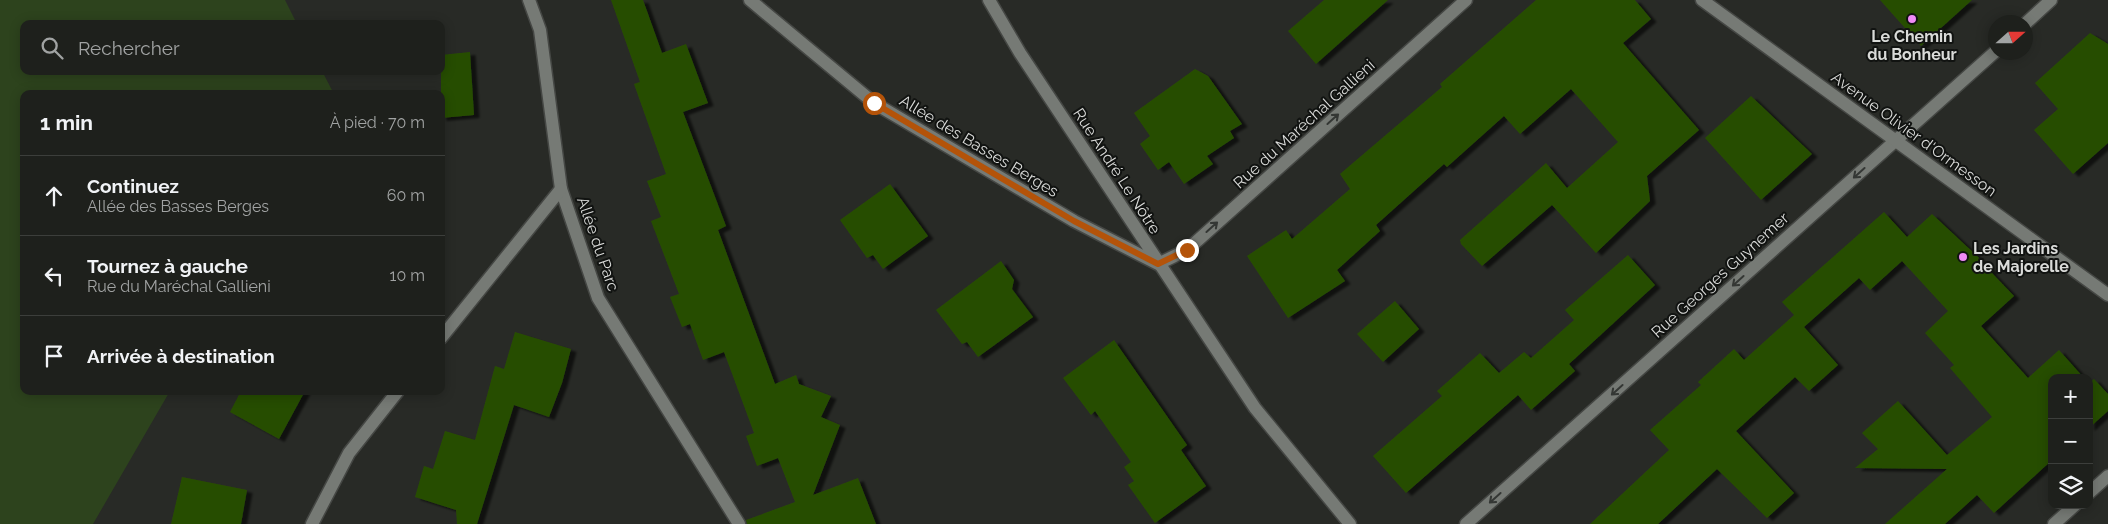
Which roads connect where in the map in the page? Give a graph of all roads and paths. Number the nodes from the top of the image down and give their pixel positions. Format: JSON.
{"nodes":[{"id":1,"x":529,"y":0,"type":"edge"},
{"id":2,"x":750,"y":0,"type":"edge"},
{"id":3,"x":989,"y":0,"type":"edge"},
{"id":4,"x":1466,"y":0,"type":"edge"},
{"id":5,"x":1702,"y":0,"type":"edge"},
{"id":6,"x":2052,"y":0,"type":"edge"},
{"id":7,"x":2033,"y":17,"type":"edge"},
{"id":8,"x":1988,"y":57,"type":"edge"},
{"id":9,"x":1896,"y":141,"type":"junction"},
{"id":10,"x":561,"y":189,"type":"junction"},
{"id":11,"x":1158,"y":264,"type":"junction"},
{"id":12,"x":2108,"y":295,"type":"edge"},
{"id":13,"x":445,"y":333,"type":"edge"},
{"id":14,"x":395,"y":395,"type":"edge"},
{"id":15,"x":2108,"y":476,"type":"edge"},
{"id":16,"x":2093,"y":489,"type":"edge"},
{"id":17,"x":2071,"y":509,"type":"edge"},
{"id":18,"x":312,"y":524,"type":"edge"},
{"id":19,"x":738,"y":524,"type":"edge"},
{"id":20,"x":1350,"y":524,"type":"edge"},
{"id":21,"x":1466,"y":524,"type":"edge"},
{"id":22,"x":2054,"y":524,"type":"edge"}],
"edges":[{"from":1,"to":10,"type":"street","name":"Allée du Parc"},
{"from":2,"to":11,"type":"street","name":"Allée des Basses Berges"},
{"from":3,"to":11,"type":"street","name":"Rue André Le Nôtre"},
{"from":11,"to":4,"type":"street","name":"Rue du Maréchal Gallieni","one_way":true},
{"from":5,"to":9,"type":"street","name":"Avenue Olivier d'Ormesson"},
{"from":6,"to":7,"type":"street"},
{"from":8,"to":9,"type":"street","name":"Rue Georges Guynemer"},
{"from":9,"to":12,"type":"street","name":"Avenue Olivier d'Ormesson"},
{"from":9,"to":21,"type":"street","name":"Rue Georges Guynemer","one_way":true},
{"from":10,"to":13,"type":"street"},
{"from":10,"to":19,"type":"street","name":"Allée du Parc"},
{"from":11,"to":20,"type":"street","name":"Rue André Le Nôtre"},
{"from":14,"to":18,"type":"street"},
{"from":15,"to":16,"type":"street"},
{"from":17,"to":22,"type":"street"}]}
